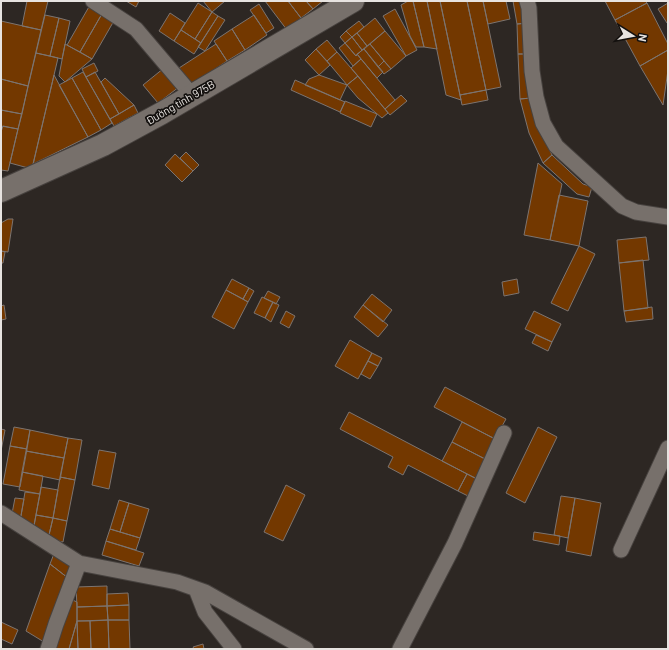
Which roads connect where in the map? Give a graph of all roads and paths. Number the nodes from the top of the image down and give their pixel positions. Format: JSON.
{"nodes":[{"id":1,"x":93,"y":1,"type":"edge"},
{"id":2,"x":353,"y":1,"type":"edge"},
{"id":3,"x":527,"y":1,"type":"edge"},
{"id":4,"x":192,"y":95,"type":"junction"},
{"id":5,"x":1,"y":191,"type":"edge"},
{"id":6,"x":668,"y":217,"type":"edge"},
{"id":7,"x":504,"y":433,"type":"dead end"},
{"id":8,"x":668,"y":448,"type":"edge"},
{"id":9,"x":1,"y":513,"type":"edge"},
{"id":10,"x":621,"y":550,"type":"dead end"},
{"id":11,"x":78,"y":563,"type":"junction"},
{"id":12,"x":196,"y":589,"type":"junction"},
{"id":13,"x":48,"y":649,"type":"edge"},
{"id":14,"x":234,"y":649,"type":"edge"},
{"id":15,"x":306,"y":649,"type":"edge"},
{"id":16,"x":400,"y":649,"type":"edge"}],
"edges":[{"from":1,"to":4,"type":"street"},
{"from":2,"to":4,"type":"main road","name":"Đường tỉnh 975B"},
{"from":3,"to":6,"type":"street"},
{"from":4,"to":5,"type":"main road","name":"Đường tỉnh 975B"},
{"from":7,"to":16,"type":"street"},
{"from":8,"to":10,"type":"street"},
{"from":9,"to":11,"type":"street"},
{"from":11,"to":12,"type":"street"},
{"from":11,"to":13,"type":"street"},
{"from":12,"to":14,"type":"street"},
{"from":12,"to":15,"type":"street"}]}
